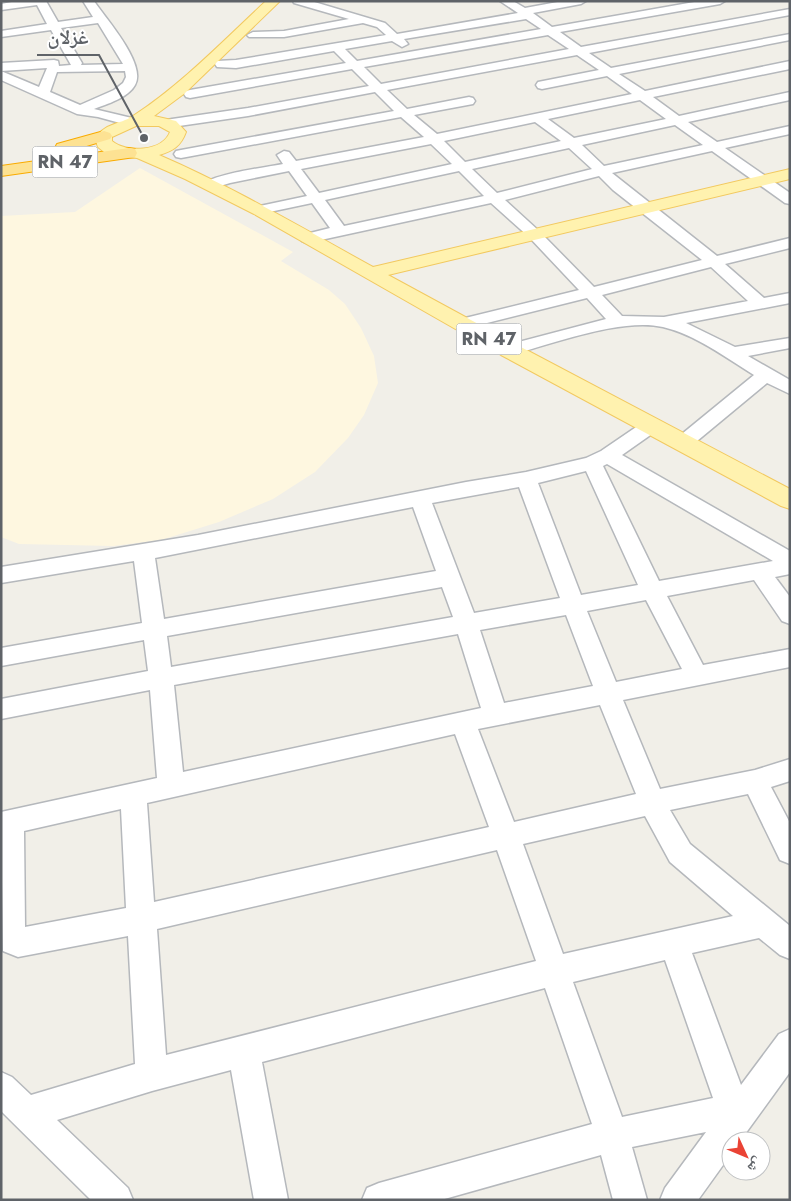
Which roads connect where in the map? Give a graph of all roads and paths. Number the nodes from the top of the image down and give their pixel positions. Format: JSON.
{"nodes":[{"id":1,"x":88,"y":1,"type":"edge"},
{"id":2,"x":274,"y":1,"type":"edge"},
{"id":3,"x":286,"y":1,"type":"edge"},
{"id":4,"x":298,"y":1,"type":"edge"},
{"id":5,"x":506,"y":1,"type":"edge"},
{"id":6,"x":581,"y":1,"type":"edge"},
{"id":7,"x":720,"y":1,"type":"edge"},
{"id":8,"x":623,"y":5,"type":"dead end"},
{"id":9,"x":732,"y":6,"type":"edge"},
{"id":10,"x":1,"y":7,"type":"edge"},
{"id":11,"x":790,"y":12,"type":"edge"},
{"id":12,"x":526,"y":13,"type":"junction"},
{"id":13,"x":643,"y":15,"type":"junction"},
{"id":14,"x":757,"y":18,"type":"junction"},
{"id":15,"x":1,"y":19,"type":"edge"},
{"id":16,"x":99,"y":19,"type":"junction"},
{"id":17,"x":366,"y":20,"type":"junction"},
{"id":18,"x":381,"y":24,"type":"junction"},
{"id":19,"x":54,"y":26,"type":"junction"},
{"id":20,"x":552,"y":32,"type":"junction"},
{"id":21,"x":6,"y":33,"type":"edge"},
{"id":22,"x":416,"y":34,"type":"junction"},
{"id":23,"x":670,"y":34,"type":"junction"},
{"id":24,"x":258,"y":36,"type":"junction"},
{"id":25,"x":395,"y":37,"type":"junction"},
{"id":26,"x":789,"y":37,"type":"edge"},
{"id":27,"x":337,"y":48,"type":"junction"},
{"id":28,"x":251,"y":51,"type":"dead end"},
{"id":29,"x":580,"y":51,"type":"junction"},
{"id":30,"x":701,"y":54,"type":"junction"},
{"id":31,"x":415,"y":56,"type":"junction"},
{"id":32,"x":273,"y":58,"type":"junction"},
{"id":33,"x":76,"y":62,"type":"junction"},
{"id":34,"x":47,"y":63,"type":"junction"},
{"id":35,"x":515,"y":63,"type":"junction"},
{"id":36,"x":130,"y":64,"type":"junction"},
{"id":37,"x":229,"y":64,"type":"junction"},
{"id":38,"x":790,"y":65,"type":"edge"},
{"id":39,"x":355,"y":66,"type":"junction"},
{"id":40,"x":1,"y":67,"type":"edge"},
{"id":41,"x":608,"y":72,"type":"junction"},
{"id":42,"x":1,"y":75,"type":"edge"},
{"id":43,"x":438,"y":75,"type":"junction"},
{"id":44,"x":736,"y":75,"type":"junction"},
{"id":45,"x":535,"y":79,"type":"junction"},
{"id":46,"x":378,"y":87,"type":"junction"},
{"id":47,"x":221,"y":89,"type":"junction"},
{"id":48,"x":43,"y":94,"type":"junction"},
{"id":49,"x":642,"y":96,"type":"junction"},
{"id":50,"x":790,"y":96,"type":"edge"},
{"id":51,"x":775,"y":100,"type":"junction"},
{"id":52,"x":184,"y":103,"type":"junction"},
{"id":53,"x":477,"y":107,"type":"junction"},
{"id":54,"x":790,"y":108,"type":"edge"},
{"id":55,"x":81,"y":110,"type":"junction"},
{"id":56,"x":572,"y":110,"type":"junction"},
{"id":57,"x":248,"y":112,"type":"junction"},
{"id":58,"x":404,"y":113,"type":"junction"},
{"id":59,"x":536,"y":117,"type":"junction"},
{"id":60,"x":678,"y":120,"type":"junction"},
{"id":61,"x":190,"y":121,"type":"junction"},
{"id":62,"x":133,"y":122,"type":"junction"},
{"id":63,"x":171,"y":124,"type":"junction"},
{"id":64,"x":500,"y":125,"type":"junction"},
{"id":65,"x":790,"y":130,"type":"edge"},
{"id":66,"x":105,"y":136,"type":"junction"},
{"id":67,"x":268,"y":138,"type":"junction"},
{"id":68,"x":434,"y":139,"type":"junction"},
{"id":69,"x":572,"y":143,"type":"junction"},
{"id":70,"x":718,"y":147,"type":"junction"},
{"id":71,"x":178,"y":148,"type":"junction"},
{"id":72,"x":208,"y":149,"type":"junction"},
{"id":73,"x":134,"y":153,"type":"junction"},
{"id":74,"x":1,"y":162,"type":"edge"},
{"id":75,"x":293,"y":166,"type":"junction"},
{"id":76,"x":461,"y":166,"type":"junction"},
{"id":77,"x":1,"y":171,"type":"edge"},
{"id":78,"x":602,"y":171,"type":"junction"},
{"id":79,"x":790,"y":174,"type":"edge"},
{"id":80,"x":191,"y":175,"type":"junction"},
{"id":81,"x":762,"y":180,"type":"junction"},
{"id":82,"x":218,"y":182,"type":"junction"},
{"id":83,"x":316,"y":197,"type":"junction"},
{"id":84,"x":494,"y":198,"type":"junction"},
{"id":85,"x":790,"y":200,"type":"edge"},
{"id":86,"x":644,"y":208,"type":"junction"},
{"id":87,"x":260,"y":210,"type":"junction"},
{"id":88,"x":340,"y":231,"type":"junction"},
{"id":89,"x":534,"y":234,"type":"junction"},
{"id":90,"x":306,"y":238,"type":"junction"},
{"id":91,"x":790,"y":242,"type":"edge"},
{"id":92,"x":713,"y":261,"type":"junction"},
{"id":93,"x":370,"y":273,"type":"junction"},
{"id":94,"x":589,"y":292,"type":"junction"},
{"id":95,"x":790,"y":298,"type":"edge"},
{"id":96,"x":761,"y":304,"type":"junction"},
{"id":97,"x":618,"y":321,"type":"junction"},
{"id":98,"x":664,"y":322,"type":"junction"},
{"id":99,"x":463,"y":324,"type":"junction"},
{"id":100,"x":790,"y":343,"type":"edge"},
{"id":101,"x":509,"y":350,"type":"junction"},
{"id":102,"x":733,"y":353,"type":"junction"},
{"id":103,"x":766,"y":375,"type":"junction"},
{"id":104,"x":790,"y":388,"type":"edge"},
{"id":105,"x":652,"y":425,"type":"junction"},
{"id":106,"x":684,"y":442,"type":"junction"},
{"id":107,"x":600,"y":460,"type":"junction"},
{"id":108,"x":526,"y":479,"type":"junction"},
{"id":109,"x":420,"y":498,"type":"junction"},
{"id":110,"x":790,"y":500,"type":"edge"},
{"id":111,"x":144,"y":553,"type":"junction"},
{"id":112,"x":790,"y":561,"type":"edge"},
{"id":113,"x":790,"y":566,"type":"edge"},
{"id":114,"x":760,"y":572,"type":"junction"},
{"id":115,"x":1,"y":575,"type":"edge"},
{"id":116,"x":450,"y":577,"type":"junction"},
{"id":117,"x":652,"y":590,"type":"junction"},
{"id":118,"x":572,"y":604,"type":"junction"},
{"id":119,"x":790,"y":615,"type":"edge"},
{"id":120,"x":467,"y":624,"type":"junction"},
{"id":121,"x":153,"y":630,"type":"junction"},
{"id":122,"x":1,"y":657,"type":"edge"},
{"id":123,"x":790,"y":658,"type":"edge"},
{"id":124,"x":697,"y":676,"type":"junction"},
{"id":125,"x":161,"y":678,"type":"junction"},
{"id":126,"x":608,"y":694,"type":"junction"},
{"id":127,"x":1,"y":709,"type":"edge"},
{"id":128,"x":495,"y":715,"type":"junction"},
{"id":129,"x":464,"y":724,"type":"junction"},
{"id":130,"x":790,"y":770,"type":"edge"},
{"id":131,"x":756,"y":781,"type":"junction"},
{"id":132,"x":171,"y":786,"type":"junction"},
{"id":133,"x":133,"y":796,"type":"junction"},
{"id":134,"x":653,"y":802,"type":"junction"},
{"id":135,"x":6,"y":823,"type":"edge"},
{"id":136,"x":506,"y":836,"type":"junction"},
{"id":137,"x":790,"y":851,"type":"edge"},
{"id":138,"x":142,"y":919,"type":"junction"},
{"id":139,"x":762,"y":923,"type":"junction"},
{"id":140,"x":7,"y":942,"type":"edge"},
{"id":141,"x":674,"y":944,"type":"junction"},
{"id":142,"x":790,"y":945,"type":"edge"},
{"id":143,"x":554,"y":971,"type":"junction"},
{"id":144,"x":790,"y":1045,"type":"edge"},
{"id":145,"x":244,"y":1052,"type":"junction"},
{"id":146,"x":152,"y":1075,"type":"junction"},
{"id":147,"x":1,"y":1088,"type":"edge"},
{"id":148,"x":739,"y":1109,"type":"junction"},
{"id":149,"x":25,"y":1113,"type":"junction"},
{"id":150,"x":612,"y":1135,"type":"junction"},
{"id":151,"x":685,"y":1197,"type":"edge"},
{"id":152,"x":116,"y":1200,"type":"edge"},
{"id":153,"x":271,"y":1200,"type":"edge"},
{"id":154,"x":379,"y":1200,"type":"edge"},
{"id":155,"x":630,"y":1200,"type":"edge"}],
"edges":[{"from":1,"to":16,"type":"street"},
{"from":2,"to":62,"type":"main road"},
{"from":3,"to":24,"type":"main road"},
{"from":4,"to":17,"type":"street"},
{"from":5,"to":12,"type":"street"},
{"from":6,"to":12,"type":"street"},
{"from":7,"to":13,"type":"street"},
{"from":8,"to":13,"type":"street"},
{"from":9,"to":14,"type":"street"},
{"from":10,"to":19,"type":"street"},
{"from":11,"to":14,"type":"street"},
{"from":12,"to":20,"type":"street"},
{"from":12,"to":22,"type":"street"},
{"from":13,"to":20,"type":"street"},
{"from":13,"to":23,"type":"street"},
{"from":14,"to":23,"type":"street"},
{"from":14,"to":26,"type":"street"},
{"from":15,"to":21,"type":"street"},
{"from":16,"to":19,"type":"street"},
{"from":16,"to":36,"type":"street"},
{"from":17,"to":18,"type":"street"},
{"from":17,"to":24,"type":"street"},
{"from":18,"to":22,"type":"street"},
{"from":18,"to":25,"type":"street"},
{"from":19,"to":21,"type":"street"},
{"from":19,"to":33,"type":"street"},
{"from":20,"to":29,"type":"street"},
{"from":20,"to":31,"type":"street"},
{"from":22,"to":25,"type":"street"},
{"from":23,"to":29,"type":"street"},
{"from":23,"to":30,"type":"street"},
{"from":24,"to":32,"type":"street"},
{"from":24,"to":37,"type":"main road"},
{"from":25,"to":27,"type":"street"},
{"from":25,"to":31,"type":"street"},
{"from":26,"to":30,"type":"street"},
{"from":27,"to":32,"type":"street"},
{"from":27,"to":39,"type":"street"},
{"from":28,"to":37,"type":"street"},
{"from":29,"to":35,"type":"street"},
{"from":29,"to":41,"type":"street"},
{"from":30,"to":41,"type":"street"},
{"from":30,"to":44,"type":"street"},
{"from":31,"to":39,"type":"street"},
{"from":31,"to":43,"type":"street"},
{"from":32,"to":37,"type":"street"},
{"from":33,"to":34,"type":"street"},
{"from":33,"to":36,"type":"street"},
{"from":34,"to":36,"type":"street"},
{"from":34,"to":40,"type":"street"},
{"from":34,"to":48,"type":"street"},
{"from":35,"to":43,"type":"street"},
{"from":35,"to":45,"type":"street"},
{"from":36,"to":55,"type":"street"},
{"from":37,"to":47,"type":"street"},
{"from":37,"to":52,"type":"main road"},
{"from":38,"to":44,"type":"street"},
{"from":39,"to":46,"type":"street"},
{"from":39,"to":47,"type":"street"},
{"from":41,"to":45,"type":"street"},
{"from":41,"to":49,"type":"street"},
{"from":42,"to":48,"type":"street"},
{"from":43,"to":46,"type":"street"},
{"from":43,"to":53,"type":"street"},
{"from":44,"to":49,"type":"street"},
{"from":44,"to":51,"type":"street"},
{"from":45,"to":56,"type":"street"},
{"from":46,"to":57,"type":"street"},
{"from":46,"to":58,"type":"street"},
{"from":47,"to":52,"type":"street"},
{"from":47,"to":57,"type":"street"},
{"from":48,"to":55,"type":"street"},
{"from":49,"to":56,"type":"street"},
{"from":49,"to":60,"type":"street"},
{"from":50,"to":51,"type":"street"},
{"from":51,"to":54,"type":"street"},
{"from":51,"to":60,"type":"street"},
{"from":52,"to":63,"type":"main road"},
{"from":53,"to":58,"type":"street"},
{"from":53,"to":64,"type":"street"},
{"from":55,"to":62,"type":"street"},
{"from":55,"to":66,"type":"street"},
{"from":56,"to":59,"type":"street"},
{"from":57,"to":61,"type":"street"},
{"from":57,"to":67,"type":"street"},
{"from":58,"to":67,"type":"street"},
{"from":58,"to":68,"type":"street"},
{"from":59,"to":64,"type":"street"},
{"from":59,"to":69,"type":"street"},
{"from":60,"to":69,"type":"street"},
{"from":60,"to":70,"type":"street"},
{"from":61,"to":63,"type":"street"},
{"from":61,"to":72,"type":"street"},
{"from":62,"to":63,"type":"main road"},
{"from":62,"to":66,"type":"main road"},
{"from":63,"to":71,"type":"main road"},
{"from":64,"to":68,"type":"street"},
{"from":65,"to":70,"type":"street"},
{"from":66,"to":73,"type":"main road"},
{"from":66,"to":74,"type":"highway","number":"RN 47"},
{"from":67,"to":72,"type":"street"},
{"from":67,"to":75,"type":"street"},
{"from":68,"to":75,"type":"street"},
{"from":68,"to":76,"type":"street"},
{"from":69,"to":76,"type":"street"},
{"from":69,"to":78,"type":"street"},
{"from":70,"to":78,"type":"street"},
{"from":70,"to":81,"type":"street"},
{"from":71,"to":72,"type":"street"},
{"from":71,"to":73,"type":"main road"},
{"from":71,"to":80,"type":"main road"},
{"from":72,"to":82,"type":"street"},
{"from":73,"to":77,"type":"highway","number":"RN 47"},
{"from":73,"to":80,"type":"main road","number":"RN 47"},
{"from":75,"to":82,"type":"street"},
{"from":75,"to":83,"type":"street"},
{"from":76,"to":83,"type":"street"},
{"from":76,"to":84,"type":"street"},
{"from":78,"to":84,"type":"street"},
{"from":78,"to":86,"type":"street"},
{"from":79,"to":81,"type":"main road"},
{"from":80,"to":82,"type":"main road","number":"RN 47"},
{"from":81,"to":85,"type":"street"},
{"from":81,"to":86,"type":"main road"},
{"from":82,"to":87,"type":"main road","number":"RN 47"},
{"from":83,"to":87,"type":"street"},
{"from":83,"to":88,"type":"street"},
{"from":84,"to":88,"type":"street"},
{"from":84,"to":89,"type":"street"},
{"from":86,"to":89,"type":"main road"},
{"from":86,"to":92,"type":"street"},
{"from":87,"to":90,"type":"main road","number":"RN 47"},
{"from":88,"to":90,"type":"street"},
{"from":89,"to":93,"type":"main road"},
{"from":89,"to":94,"type":"street"},
{"from":90,"to":93,"type":"main road","number":"RN 47"},
{"from":91,"to":92,"type":"street"},
{"from":92,"to":94,"type":"street"},
{"from":92,"to":96,"type":"street"},
{"from":93,"to":99,"type":"main road","number":"RN 47"},
{"from":94,"to":97,"type":"street"},
{"from":94,"to":99,"type":"street"},
{"from":95,"to":96,"type":"street"},
{"from":96,"to":98,"type":"street"},
{"from":97,"to":98,"type":"street"},
{"from":97,"to":101,"type":"street"},
{"from":98,"to":102,"type":"street"},
{"from":99,"to":101,"type":"main road","number":"RN 47"},
{"from":100,"to":102,"type":"street"},
{"from":101,"to":105,"type":"main road","number":"RN 47"},
{"from":102,"to":103,"type":"street"},
{"from":103,"to":104,"type":"street"},
{"from":103,"to":106,"type":"street"},
{"from":105,"to":106,"type":"main road","number":"RN 47"},
{"from":105,"to":107,"type":"street"},
{"from":106,"to":110,"type":"main road","number":"RN 47"},
{"from":107,"to":108,"type":"street"},
{"from":107,"to":112,"type":"street"},
{"from":107,"to":117,"type":"street"},
{"from":108,"to":109,"type":"street"},
{"from":108,"to":118,"type":"street"},
{"from":109,"to":111,"type":"street"},
{"from":109,"to":116,"type":"street"},
{"from":111,"to":115,"type":"street"},
{"from":111,"to":121,"type":"street"},
{"from":113,"to":114,"type":"street"},
{"from":114,"to":117,"type":"street"},
{"from":114,"to":119,"type":"street"},
{"from":116,"to":120,"type":"street"},
{"from":116,"to":121,"type":"street"},
{"from":117,"to":118,"type":"street"},
{"from":117,"to":124,"type":"street"},
{"from":118,"to":120,"type":"street"},
{"from":118,"to":126,"type":"street"},
{"from":120,"to":125,"type":"street"},
{"from":120,"to":128,"type":"street"},
{"from":121,"to":122,"type":"street"},
{"from":121,"to":125,"type":"street"},
{"from":123,"to":124,"type":"street"},
{"from":124,"to":126,"type":"street"},
{"from":125,"to":127,"type":"street"},
{"from":125,"to":132,"type":"street"},
{"from":126,"to":128,"type":"street"},
{"from":126,"to":134,"type":"street"},
{"from":128,"to":129,"type":"street"},
{"from":129,"to":132,"type":"street"},
{"from":129,"to":136,"type":"street"},
{"from":130,"to":131,"type":"street"},
{"from":131,"to":134,"type":"street"},
{"from":131,"to":137,"type":"street"},
{"from":132,"to":133,"type":"street"},
{"from":133,"to":135,"type":"street"},
{"from":133,"to":138,"type":"street"},
{"from":134,"to":136,"type":"street"},
{"from":134,"to":139,"type":"street"},
{"from":135,"to":140,"type":"street"},
{"from":136,"to":138,"type":"street"},
{"from":136,"to":143,"type":"street"},
{"from":138,"to":140,"type":"street"},
{"from":138,"to":146,"type":"street"},
{"from":139,"to":141,"type":"street"},
{"from":139,"to":142,"type":"street"},
{"from":141,"to":143,"type":"street"},
{"from":141,"to":148,"type":"street"},
{"from":143,"to":145,"type":"street"},
{"from":143,"to":150,"type":"street"},
{"from":144,"to":148,"type":"street"},
{"from":145,"to":146,"type":"street"},
{"from":145,"to":153,"type":"street"},
{"from":146,"to":149,"type":"street"},
{"from":147,"to":149,"type":"street"},
{"from":148,"to":150,"type":"street"},
{"from":148,"to":151,"type":"street"},
{"from":149,"to":152,"type":"street"},
{"from":150,"to":154,"type":"street"},
{"from":150,"to":155,"type":"street"}]}
